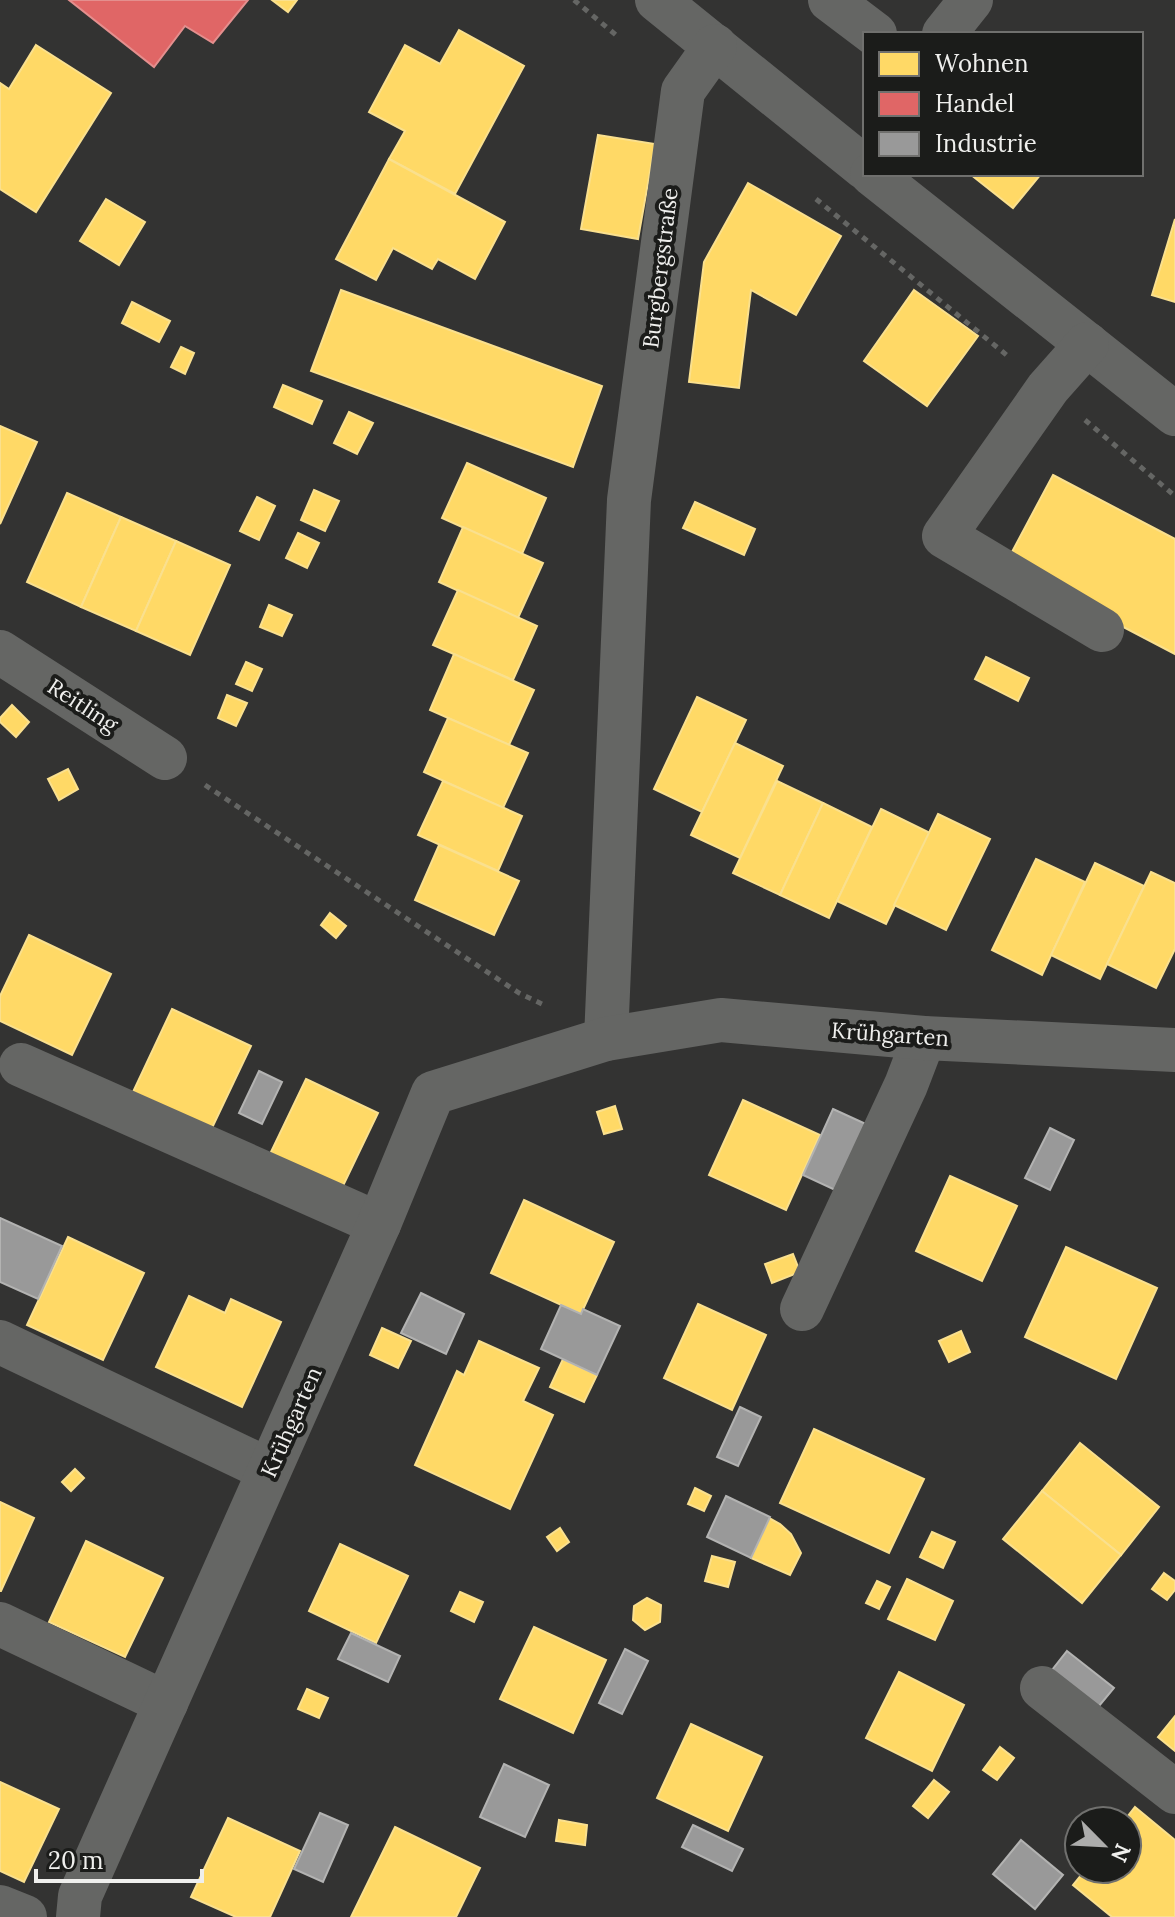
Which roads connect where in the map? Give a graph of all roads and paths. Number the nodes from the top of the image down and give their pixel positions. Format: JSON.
{"nodes":[{"id":1,"x":574,"y":0,"type":"edge"},
{"id":2,"x":657,"y":0,"type":"edge"},
{"id":3,"x":830,"y":0,"type":"edge"},
{"id":4,"x":971,"y":0,"type":"edge"},
{"id":5,"x":872,"y":32,"type":"edge"},
{"id":6,"x":946,"y":32,"type":"edge"},
{"id":7,"x":623,"y":40,"type":"dead end"},
{"id":8,"x":715,"y":46,"type":"junction"},
{"id":9,"x":862,"y":157,"type":"edge"},
{"id":10,"x":885,"y":176,"type":"edge"},
{"id":11,"x":805,"y":190,"type":"dead end"},
{"id":12,"x":1087,"y":344,"type":"junction"},
{"id":13,"x":1048,"y":388,"type":"junction"},
{"id":14,"x":1175,"y":414,"type":"edge"},
{"id":15,"x":1175,"y":496,"type":"edge"},
{"id":16,"x":1102,"y":630,"type":"dead end"},
{"id":17,"x":0,"y":652,"type":"edge"},
{"id":18,"x":165,"y":758,"type":"joint"},
{"id":19,"x":924,"y":1038,"type":"junction"},
{"id":20,"x":606,"y":1039,"type":"junction"},
{"id":21,"x":1175,"y":1050,"type":"edge"},
{"id":22,"x":21,"y":1065,"type":"dead end"},
{"id":23,"x":379,"y":1224,"type":"junction"},
{"id":24,"x":802,"y":1309,"type":"dead end"},
{"id":25,"x":0,"y":1342,"type":"edge"},
{"id":26,"x":269,"y":1470,"type":"junction"},
{"id":27,"x":0,"y":1624,"type":"edge"},
{"id":28,"x":1042,"y":1688,"type":"dead end"},
{"id":29,"x":166,"y":1703,"type":"junction"},
{"id":30,"x":1175,"y":1792,"type":"edge"},
{"id":31,"x":0,"y":1907,"type":"edge"},
{"id":32,"x":25,"y":1917,"type":"edge"},
{"id":33,"x":78,"y":1917,"type":"edge"}],
"edges":[{"from":1,"to":7,"type":"path"},
{"from":2,"to":8,"type":"street"},
{"from":3,"to":5,"type":"street"},
{"from":4,"to":6,"type":"street"},
{"from":8,"to":9,"type":"street"},
{"from":8,"to":20,"type":"street","name":"Burgbergstraße"},
{"from":10,"to":12,"type":"street"},
{"from":11,"to":13,"type":"path"},
{"from":12,"to":13,"type":"street"},
{"from":12,"to":14,"type":"street"},
{"from":13,"to":15,"type":"path"},
{"from":13,"to":16,"type":"street"},
{"from":17,"to":18,"type":"street","name":"Reitling"},
{"from":18,"to":20,"type":"path"},
{"from":19,"to":20,"type":"street","name":"Krühgarten"},
{"from":19,"to":21,"type":"street","name":"Krühgarten"},
{"from":19,"to":24,"type":"street"},
{"from":20,"to":23,"type":"street","name":"Krühgarten"},
{"from":22,"to":23,"type":"street"},
{"from":23,"to":26,"type":"street","name":"Krühgarten"},
{"from":25,"to":26,"type":"street"},
{"from":26,"to":29,"type":"street","name":"Krühgarten"},
{"from":27,"to":29,"type":"street"},
{"from":28,"to":30,"type":"street"},
{"from":29,"to":33,"type":"street","name":"Krühgarten"},
{"from":31,"to":32,"type":"street"}]}
